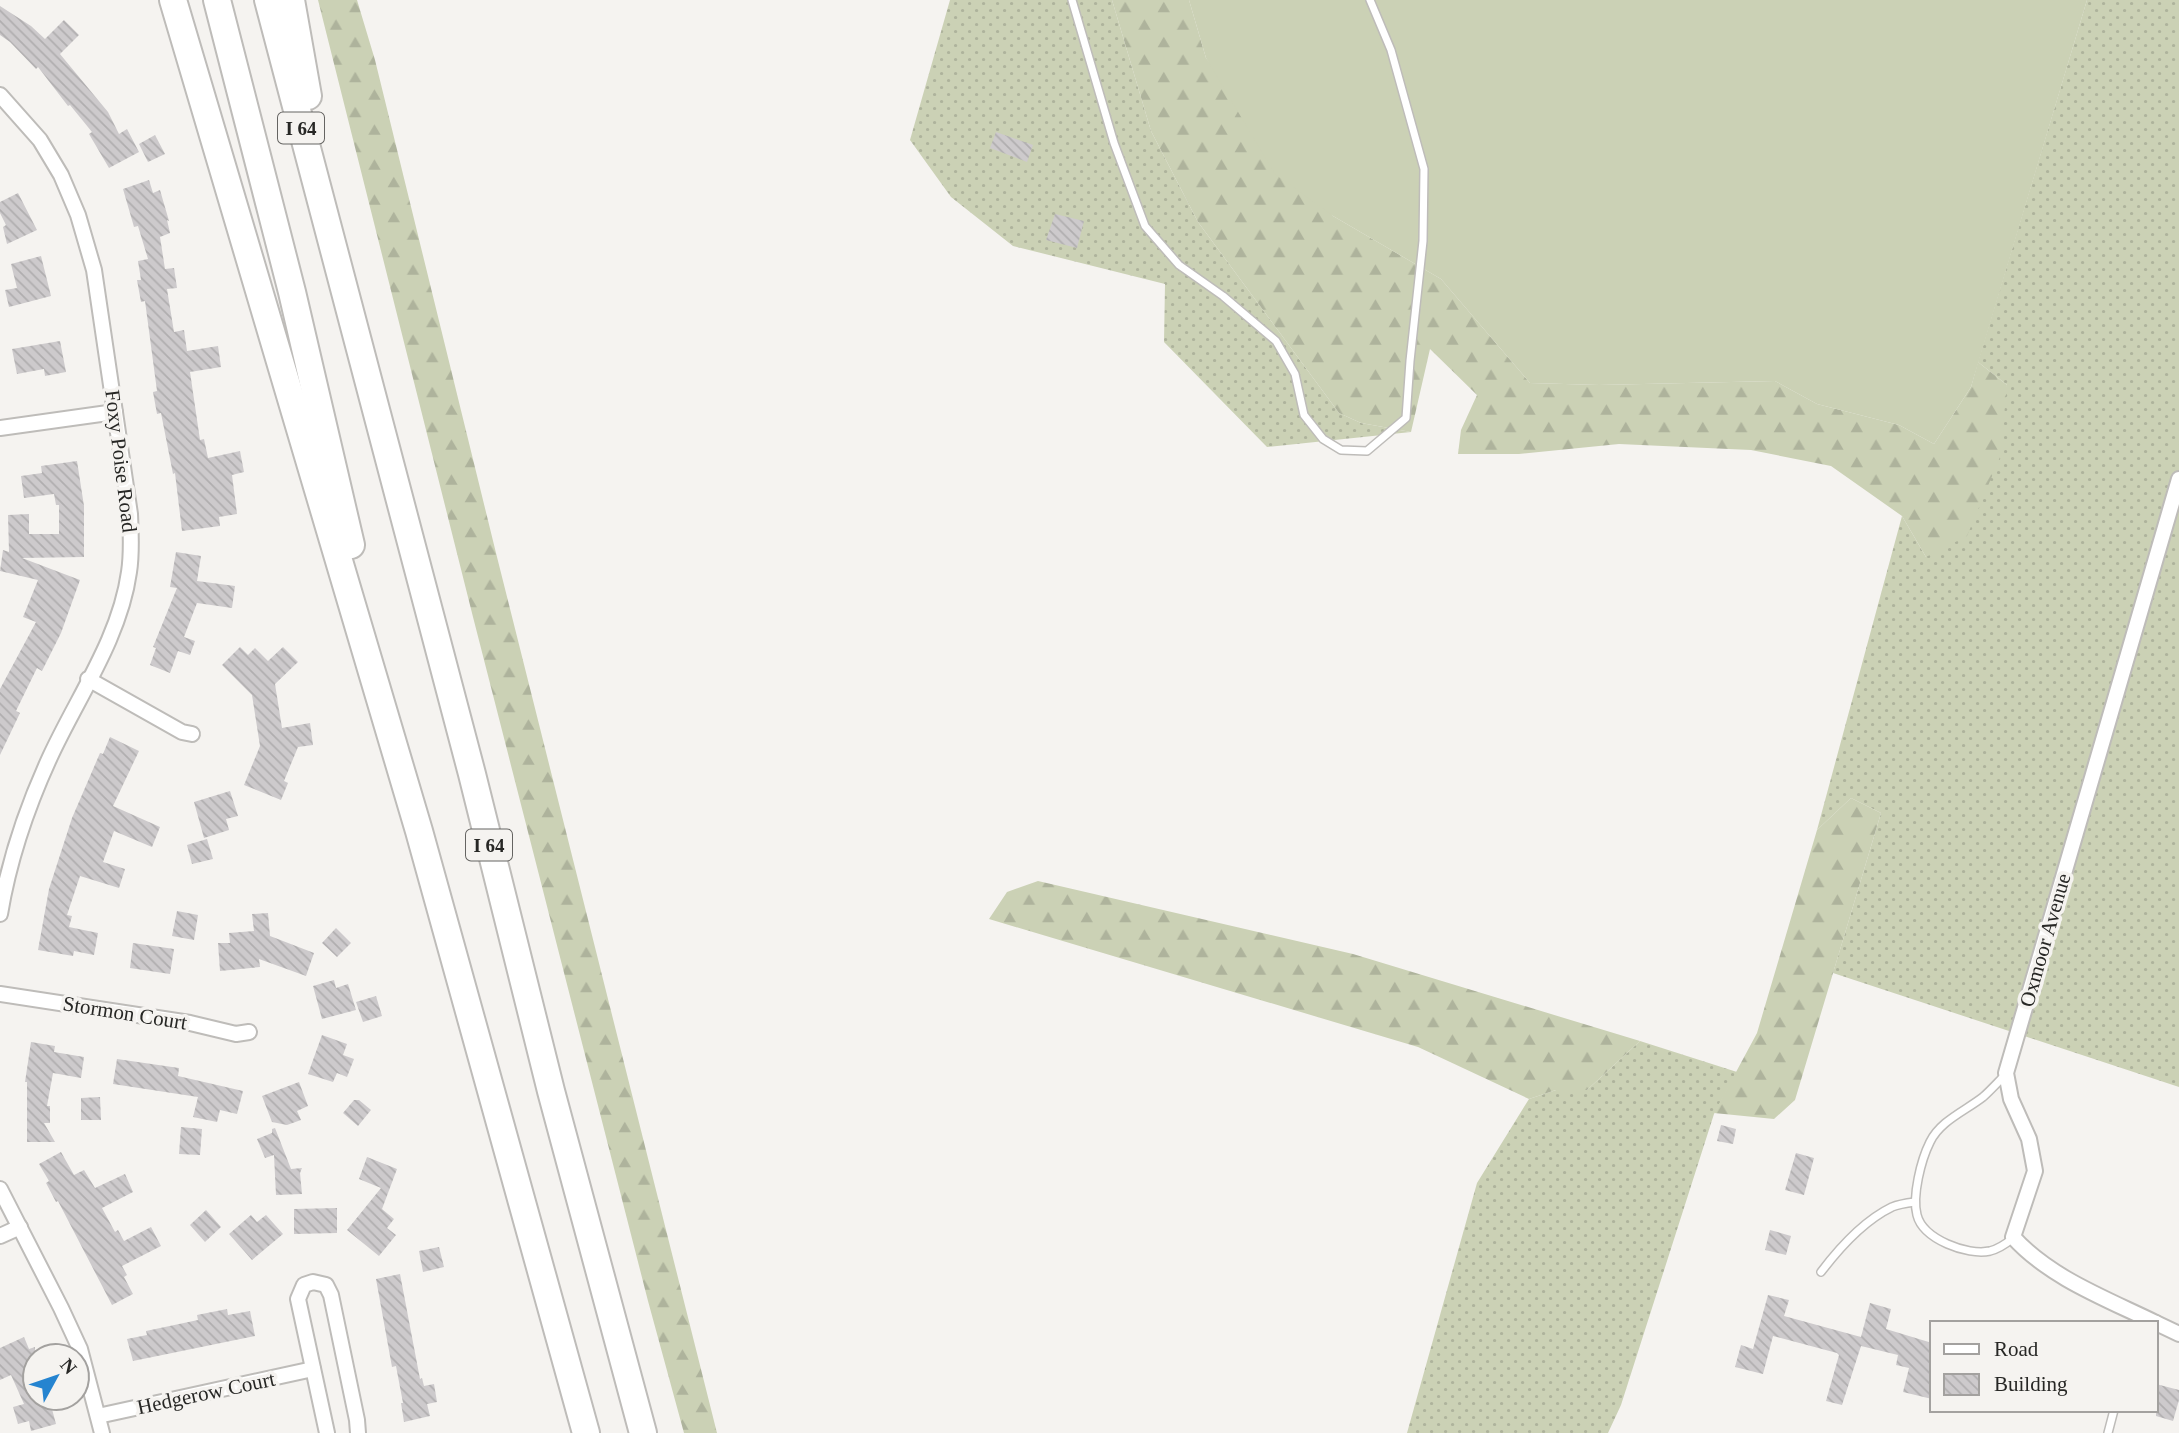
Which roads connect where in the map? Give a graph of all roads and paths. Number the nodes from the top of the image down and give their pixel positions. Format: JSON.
{"nodes":[{"id":1,"x":174,"y":0,"type":"edge"},
{"id":2,"x":217,"y":0,"type":"edge"},
{"id":3,"x":268,"y":0,"type":"edge"},
{"id":4,"x":291,"y":0,"type":"edge"},
{"id":5,"x":1072,"y":0,"type":"edge"},
{"id":6,"x":1370,"y":0,"type":"edge"},
{"id":7,"x":0,"y":95,"type":"edge"},
{"id":8,"x":336,"y":256,"type":"junction"},
{"id":9,"x":115,"y":412,"type":"junction"},
{"id":10,"x":0,"y":428,"type":"edge"},
{"id":11,"x":2179,"y":479,"type":"edge"},
{"id":12,"x":89,"y":679,"type":"junction"},
{"id":13,"x":192,"y":734,"type":"dead end"},
{"id":14,"x":419,"y":831,"type":"junction"},
{"id":15,"x":0,"y":914,"type":"edge"},
{"id":16,"x":0,"y":994,"type":"edge"},
{"id":17,"x":249,"y":1032,"type":"dead end"},
{"id":18,"x":2006,"y":1073,"type":"junction"},
{"id":19,"x":0,"y":1189,"type":"edge"},
{"id":20,"x":1914,"y":1202,"type":"junction"},
{"id":21,"x":20,"y":1227,"type":"junction"},
{"id":22,"x":0,"y":1236,"type":"edge"},
{"id":23,"x":2013,"y":1237,"type":"junction"},
{"id":24,"x":1821,"y":1272,"type":"dead end"},
{"id":25,"x":2139,"y":1319,"type":"edge"},
{"id":26,"x":2158,"y":1324,"type":"edge"},
{"id":27,"x":2179,"y":1334,"type":"edge"},
{"id":28,"x":313,"y":1369,"type":"junction"},
{"id":29,"x":2113,"y":1412,"type":"edge"},
{"id":30,"x":99,"y":1416,"type":"junction"},
{"id":31,"x":102,"y":1433,"type":"edge"},
{"id":32,"x":327,"y":1433,"type":"edge"},
{"id":33,"x":358,"y":1433,"type":"edge"},
{"id":34,"x":586,"y":1433,"type":"edge"},
{"id":35,"x":643,"y":1433,"type":"edge"},
{"id":36,"x":2108,"y":1433,"type":"edge"}],
"edges":[{"from":1,"to":14,"type":"highway"},
{"from":2,"to":14,"type":"highway","number":"I 64"},
{"from":3,"to":8,"type":"highway","number":"I 64"},
{"from":4,"to":8,"type":"highway"},
{"from":5,"to":6,"type":"lane"},
{"from":7,"to":9,"type":"street","name":"Foxy Poise Road"},
{"from":8,"to":35,"type":"highway","number":"I 64"},
{"from":9,"to":10,"type":"street"},
{"from":9,"to":12,"type":"street","name":"Foxy Poise Road"},
{"from":11,"to":18,"type":"street","name":"Oxmoor Avenue"},
{"from":12,"to":13,"type":"street"},
{"from":12,"to":15,"type":"street","name":"Foxy Poise Road"},
{"from":14,"to":34,"type":"highway","number":"I 64"},
{"from":16,"to":17,"type":"street","name":"Stormon Court"},
{"from":18,"to":20,"type":"lane"},
{"from":18,"to":23,"type":"street"},
{"from":19,"to":21,"type":"street"},
{"from":20,"to":23,"type":"lane"},
{"from":20,"to":24,"type":"lane"},
{"from":21,"to":22,"type":"street"},
{"from":21,"to":30,"type":"street"},
{"from":23,"to":25,"type":"street"},
{"from":26,"to":27,"type":"street"},
{"from":28,"to":30,"type":"street","name":"Hedgerow Court"},
{"from":28,"to":32,"type":"street"},
{"from":28,"to":33,"type":"street"},
{"from":29,"to":36,"type":"lane"},
{"from":30,"to":31,"type":"street"}]}
